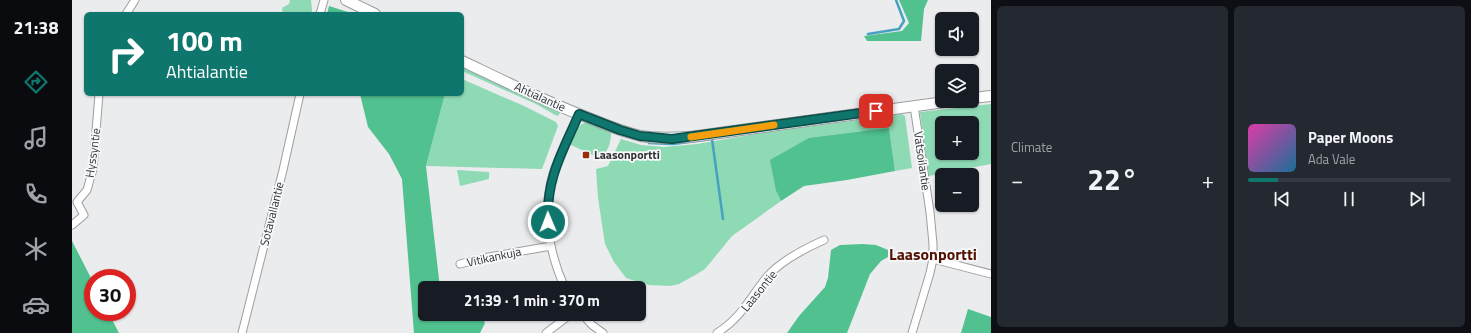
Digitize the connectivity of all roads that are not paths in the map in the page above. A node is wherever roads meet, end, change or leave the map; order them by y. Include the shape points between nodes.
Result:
1 (134, 0) edge
2 (324, 0) edge
3 (346, 0) edge
4 (127, 12) edge
5 (321, 12) edge
6 (371, 12) edge
7 (464, 62) edge
8 (99, 96) edge
9 (300, 96) edge
10 (991, 96) edge
11 (979, 97) edge
12 (935, 103) edge
13 (914, 106) junction
14 (579, 114) junction
15 (72, 225) edge
16 (824, 240) dead end
17 (551, 246) junction
18 (932, 259) junction
19 (460, 264) dead end
20 (991, 274) edge
21 (562, 281) edge
22 (562, 321) edge
23 (588, 321) edge
24 (242, 333) edge
25 (546, 333) edge
26 (603, 333) edge
27 (717, 333) edge
28 (912, 333) edge

1 - 4 street
2 - 5 street
3 - 6 street
7 - 14 street, Ahtialantie
8 - 15 street, Hyssyntie via 93,169 87,190 77,202 84,216
9 - 24 street, Sotavallantie
10 - 11 street
12 - 13 street, Ahtialantie
13 - 14 street, Ahtialantie via 672,139 640,136
13 - 18 street, Vatsoilantie via 930,212
14 - 17 street via 558,160 550,186 548,214
16 - 27 street, Laasontie via 773,271 742,312
17 - 19 street, Vitikankuja
17 - 21 street
18 - 20 street
18 - 28 street, Vatsoilantie
22 - 25 street
23 - 26 street

